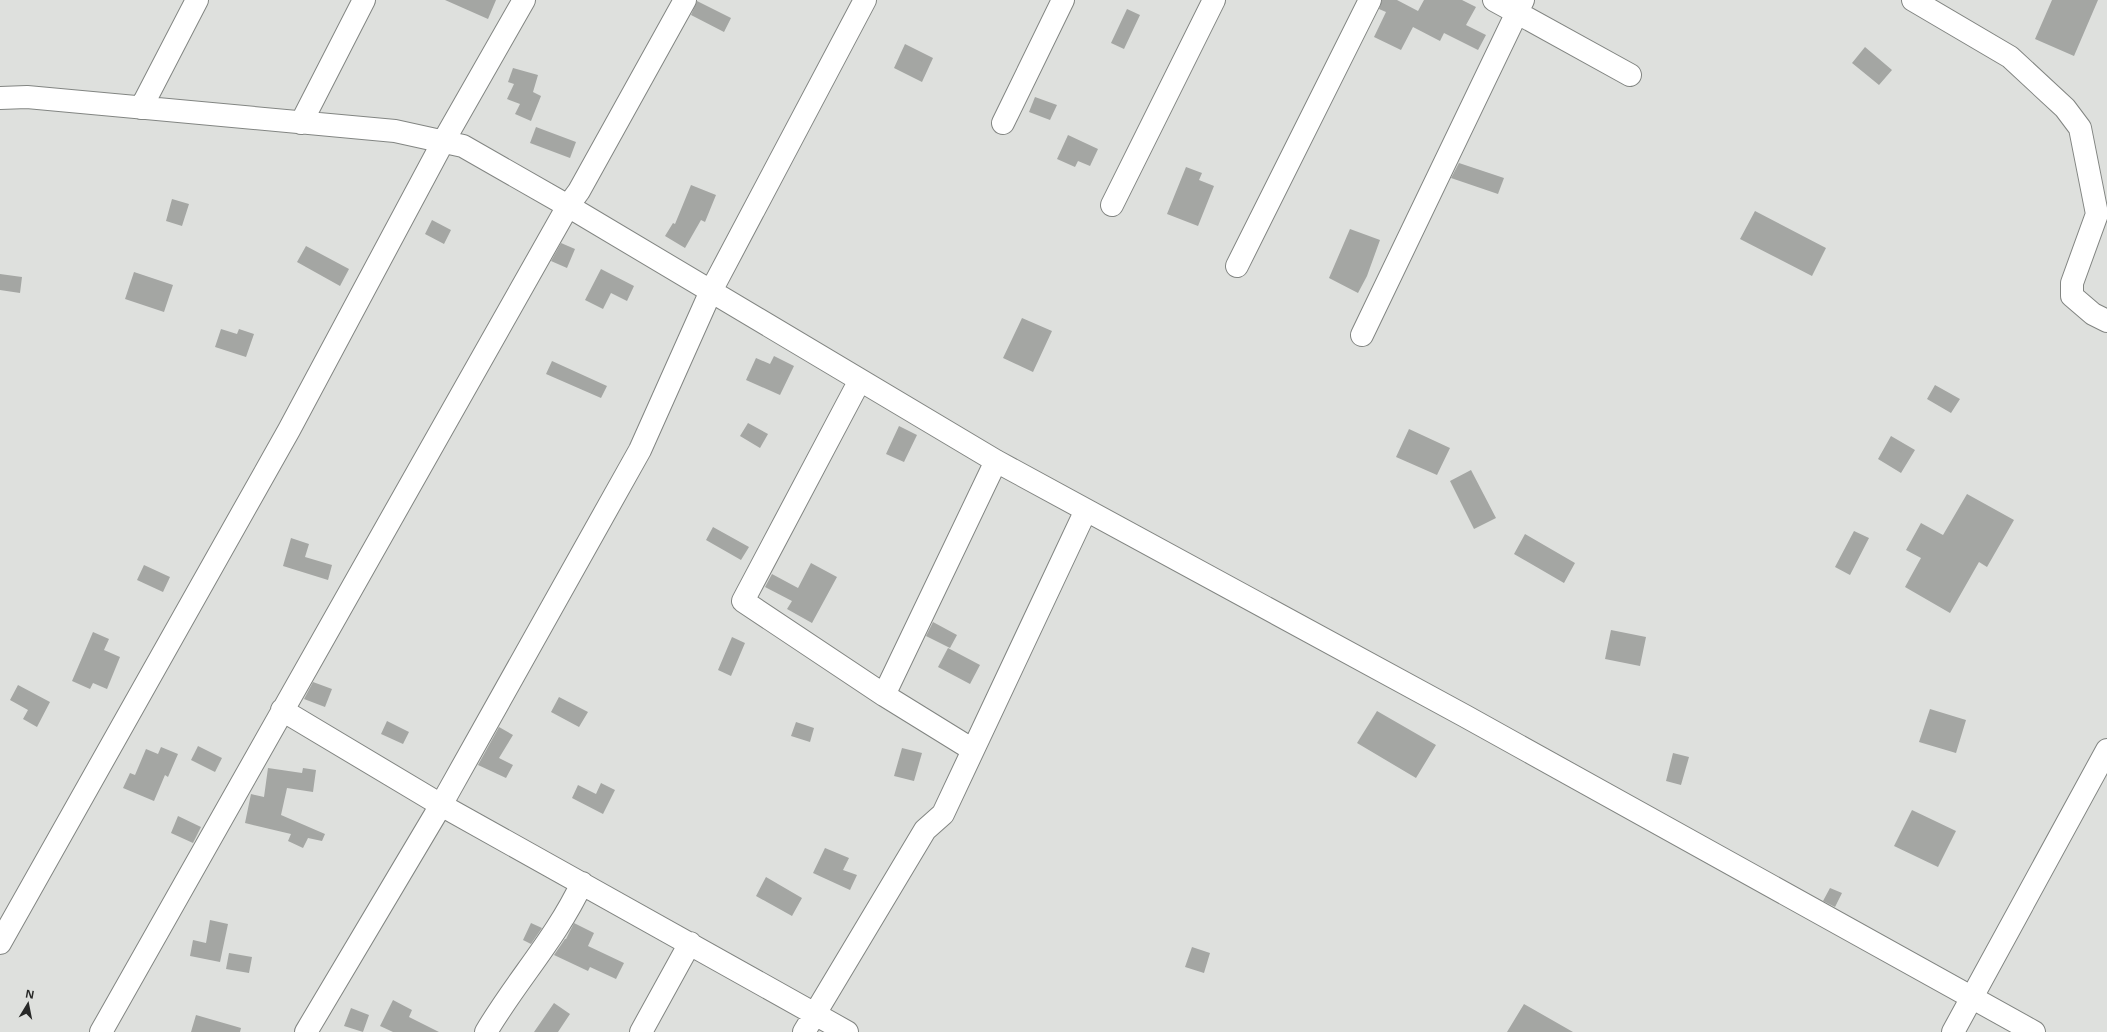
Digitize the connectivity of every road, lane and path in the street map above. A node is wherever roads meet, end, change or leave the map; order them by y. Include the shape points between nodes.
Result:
1 (198, 0) edge
2 (364, 0) edge
3 (524, 0) edge
4 (685, 0) edge
5 (865, 0) edge
6 (1063, 0) edge
7 (1214, 0) edge
8 (1370, 0) edge
9 (1494, 0) edge
10 (1913, 0) edge
11 (1520, 6) edge
12 (1630, 75) dead end
13 (0, 98) edge
14 (141, 108) junction
15 (301, 123) junction
16 (1003, 123) dead end
17 (443, 142) junction
18 (1112, 205) dead end
19 (568, 206) junction
20 (1237, 266) dead end
21 (712, 292) junction
22 (2107, 321) edge
23 (1362, 335) dead end
24 (860, 380) junction
25 (996, 461) junction
26 (1086, 510) junction
27 (884, 695) junction
28 (282, 710) junction
29 (973, 750) junction
30 (2107, 750) edge
31 (441, 804) junction
32 (582, 883) junction
33 (0, 943) edge
34 (690, 943) junction
35 (1972, 998) junction
36 (815, 1013) junction
37 (100, 1032) edge
38 (306, 1032) edge
39 (486, 1032) edge
40 (641, 1032) edge
41 (804, 1032) edge
42 (847, 1032) edge
43 (1953, 1032) edge
44 (2034, 1032) edge

1 - 14 street
2 - 15 street
3 - 17 street
4 - 19 street
5 - 21 street
6 - 16 street
7 - 18 street
8 - 20 street
9 - 11 street
10 - 22 street via 2010,58 2065,108 2080,128 2097,214 2072,283 2072,296 2093,314
11 - 12 street
11 - 23 street
13 - 14 street via 27,97
14 - 15 street
15 - 17 street via 395,131
17 - 19 street via 463,146
17 - 33 street via 290,430
19 - 21 street
19 - 28 street
21 - 24 street
21 - 31 street via 640,450
24 - 25 street
24 - 27 street via 742,601
25 - 26 street
25 - 27 street
26 - 29 street
26 - 35 street via 1472,720
27 - 29 street
28 - 31 street
28 - 37 street
29 - 36 street via 943,814 925,830
30 - 35 street
31 - 32 street
31 - 38 street
32 - 34 street
32 - 39 street via 569,910 504,1001
34 - 36 street
34 - 40 street
35 - 43 street
35 - 44 street
36 - 41 street
36 - 42 street

